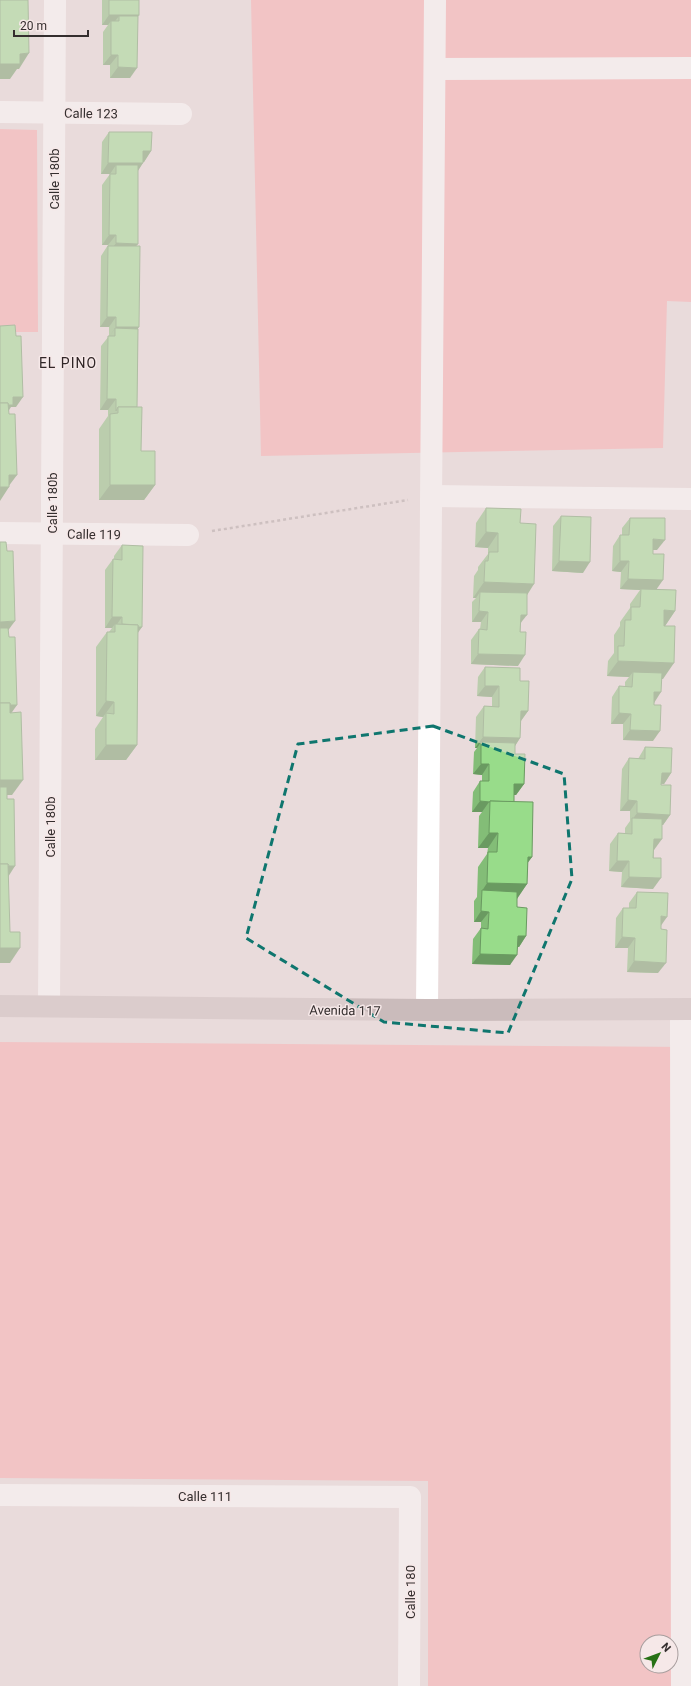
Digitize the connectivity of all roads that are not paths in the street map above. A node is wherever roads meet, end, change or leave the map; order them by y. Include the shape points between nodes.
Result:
1 (55, 0) edge
2 (435, 0) edge
3 (691, 68) edge
4 (435, 69) junction
5 (0, 112) edge
6 (54, 112) junction
7 (181, 114) dead end
8 (432, 496) junction
9 (691, 499) edge
10 (0, 532) edge
11 (52, 533) junction
12 (188, 535) road end
13 (0, 1006) edge
14 (49, 1006) junction
15 (686, 1009) edge
16 (428, 1010) junction
17 (0, 1495) edge
18 (410, 1498) joint
19 (409, 1686) edge
20 (682, 1686) edge

1 - 6 street, Calle 180b
2 - 4 street
3 - 4 street
4 - 8 street
5 - 6 street, Calle 123
6 - 7 street, Calle 123
6 - 11 street, Calle 180b
8 - 9 street
8 - 16 street
10 - 11 street, Calle 119
11 - 12 street, Calle 119
11 - 14 street, Calle 180b
13 - 14 street, Avenida 117
14 - 16 street, Avenida 117
15 - 16 street, Avenida 117
15 - 20 street
17 - 18 street, Calle 111
18 - 19 street, Calle 180

